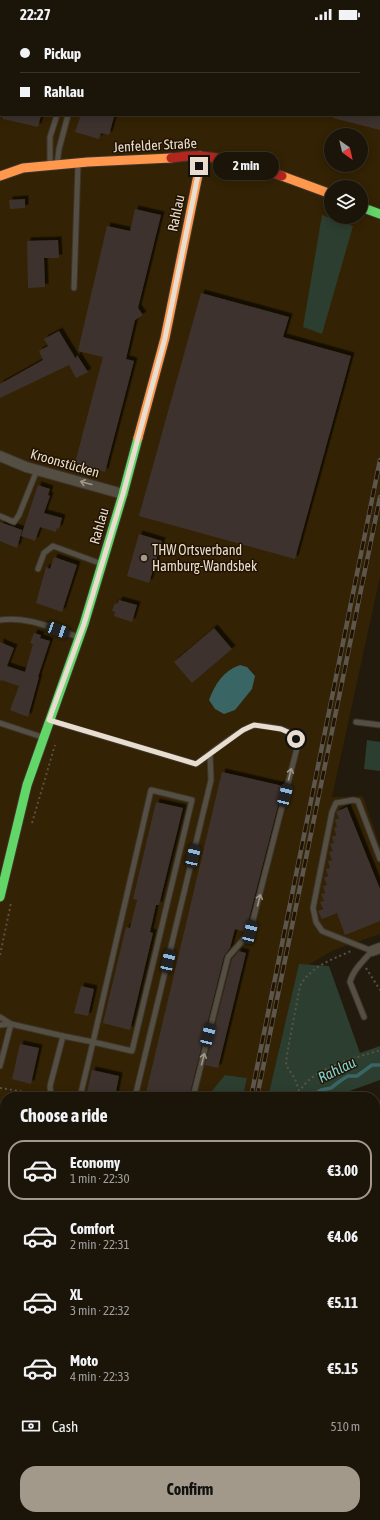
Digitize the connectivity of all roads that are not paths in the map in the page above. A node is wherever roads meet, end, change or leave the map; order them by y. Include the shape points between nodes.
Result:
1 (57, 116) edge
2 (68, 116) edge
3 (200, 156) junction
4 (78, 163) junction
5 (53, 166) junction
6 (0, 176) edge
7 (324, 191) edge
8 (368, 210) edge
9 (380, 214) edge
10 (74, 288) dead end
11 (0, 456) edge
12 (37, 470) junction
13 (123, 494) junction
14 (0, 516) edge
15 (103, 564) junction
16 (38, 569) dead end
17 (0, 620) edge
18 (79, 637) junction
19 (49, 720) junction
20 (356, 722) dead end
21 (0, 723) edge
22 (380, 725) edge
23 (43, 737) junction
24 (210, 754) junction
25 (380, 859) edge
26 (0, 897) edge
27 (376, 950) edge
28 (0, 1017) edge
29 (364, 1017) dead end
30 (11, 1024) junction
31 (0, 1025) edge
32 (63, 1036) junction
33 (93, 1042) junction
34 (0, 1066) edge
35 (50, 1092) edge
36 (81, 1092) edge
37 (136, 1092) edge
38 (194, 1092) edge
39 (380, 1271) edge
40 (380, 1277) edge

1 - 5 lane via 50,137
2 - 5 lane
3 - 4 street, Jenfelder Straße
3 - 7 street, Jenfelder Straße via 256,166
3 - 13 street, Rahlau via 165,338
4 - 5 street, Jenfelder Straße
4 - 10 lane
5 - 6 street, Jenfelder Straße via 23,168
8 - 9 street
11 - 12 street, Kroonstücken
13 -> 12 street, Kroonstücken
12 - 14 lane via 14,522
13 - 15 street, Rahlau
15 - 16 lane via 52,546 44,553
15 - 18 street, Rahlau
17 - 18 lane via 12,618 39,623
18 - 19 street, Rahlau
19 - 23 street, Rahlau
19 - 24 lane via 196,764
20 - 22 lane
21 - 23 lane
23 - 26 street, Rahlau via 27,785
24 - 37 lane via 211,780
38 -> 24 lane via 228,957 250,932 298,744 290,733 281,729 254,725
25 - 27 lane via 358,801 336,803 313,908 316,922 322,931 361,947
27 - 29 lane via 351,976 350,982
28 - 30 lane
30 - 31 lane
30 - 32 lane
30 - 34 lane
32 - 33 lane
32 - 35 lane
33 - 33 lane via 151,790 192,800 132,1051
33 - 36 lane
39 - 40 lane

